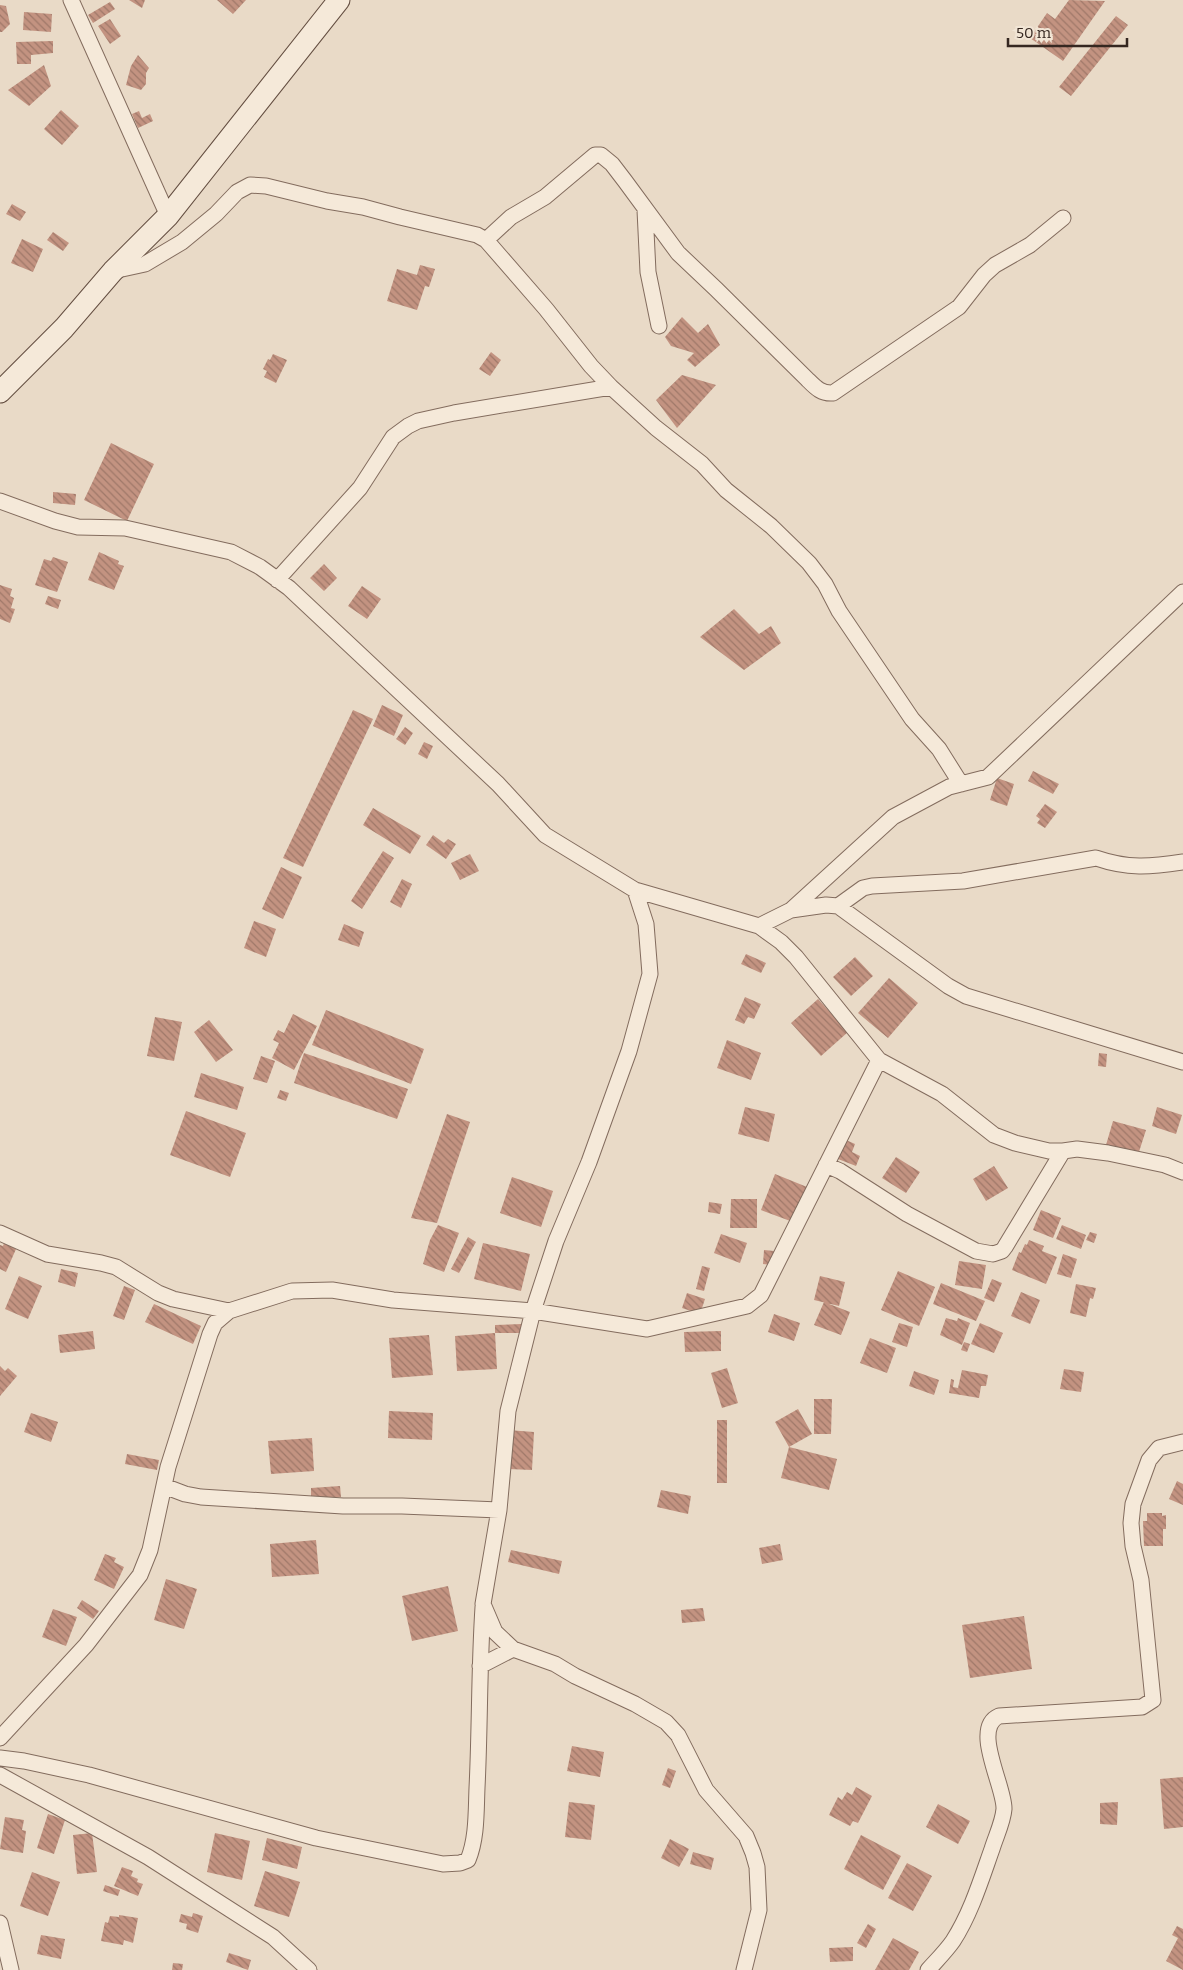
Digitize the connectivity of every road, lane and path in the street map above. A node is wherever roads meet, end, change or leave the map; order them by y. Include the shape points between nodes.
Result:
1 (71, 0) edge
2 (339, 0) edge
3 (645, 210) junction
4 (168, 216) junction
5 (1063, 218) dead end
6 (486, 240) junction
7 (112, 271) junction
8 (659, 326) dead end
9 (612, 387) junction
10 (0, 392) edge
11 (0, 501) edge
12 (277, 580) junction
13 (1183, 592) edge
14 (962, 784) junction
15 (1183, 862) edge
16 (634, 890) junction
17 (838, 906) junction
18 (791, 910) junction
19 (759, 926) junction
20 (878, 1060) junction
21 (1183, 1062) edge
22 (1062, 1151) junction
23 (826, 1165) junction
24 (1183, 1172) edge
25 (0, 1233) edge
26 (229, 1311) junction
27 (533, 1311) junction
28 (1183, 1442) edge
29 (164, 1486) junction
30 (499, 1510) junction
31 (483, 1604) junction
32 (512, 1649) junction
33 (480, 1666) junction
34 (0, 1738) edge
35 (0, 1758) edge
36 (0, 1775) edge
37 (0, 1923) edge
38 (11, 1970) edge
39 (309, 1970) edge
40 (744, 1970) edge
41 (928, 1970) edge

1 - 4 street
2 - 4 main road
3 - 5 street via 678,253 807,379 827,394 953,312 989,270 1030,245
3 - 6 street via 612,164 601,154 595,155
3 - 8 street via 648,272
4 - 7 main road
6 - 7 street via 363,207 257,185 237,192 192,234 145,264
6 - 9 street via 590,366
7 - 10 main road via 64,328
9 - 12 street via 454,413 408,426 393,437 360,488
9 - 14 street via 656,428 702,464 726,490 771,526 809,563 912,719 939,749
11 - 12 street via 78,527 125,528 231,552
12 - 16 street via 498,784 545,835
13 - 14 street via 988,777
14 - 18 street via 949,787 893,817
15 - 17 street via 1132,867 1096,858 963,881 872,886 863,888
16 - 19 street
16 - 27 street via 646,924 650,974 647,987 629,1052 589,1162 556,1240
17 - 18 street
17 - 21 street via 966,996
18 - 19 street
19 - 20 street via 796,957
20 - 22 street via 942,1094 994,1135 1049,1151
20 - 23 street
22 - 23 street via 1005,1247 993,1254 976,1251
22 - 24 street via 1077,1149 1108,1153
23 - 27 street via 761,1295 747,1306 648,1329
25 - 26 street via 47,1254 116,1268 173,1299
26 - 27 street via 292,1291 316,1290 393,1300
26 - 29 street via 215,1323 210,1334
27 - 30 street via 508,1411
28 - 41 street via 1159,1448 1149,1460 1132,1504 1133,1546 1143,1589 1153,1700 1142,1707 994,1718 989,1725 989,1752 1004,1799 1003,1816 977,1892 958,1932
29 - 30 street via 201,1497 344,1506
29 - 34 street via 150,1550 140,1575 86,1645
30 - 31 street
31 - 32 street via 495,1632
31 - 33 street
32 - 33 street
32 - 40 street via 555,1664 635,1704 666,1722 678,1735 706,1790 746,1836 753,1853 759,1910
33 - 35 street via 474,1830 468,1860 460,1863 443,1864 316,1838 90,1775
36 - 39 street via 148,1857 273,1937
37 - 38 street

